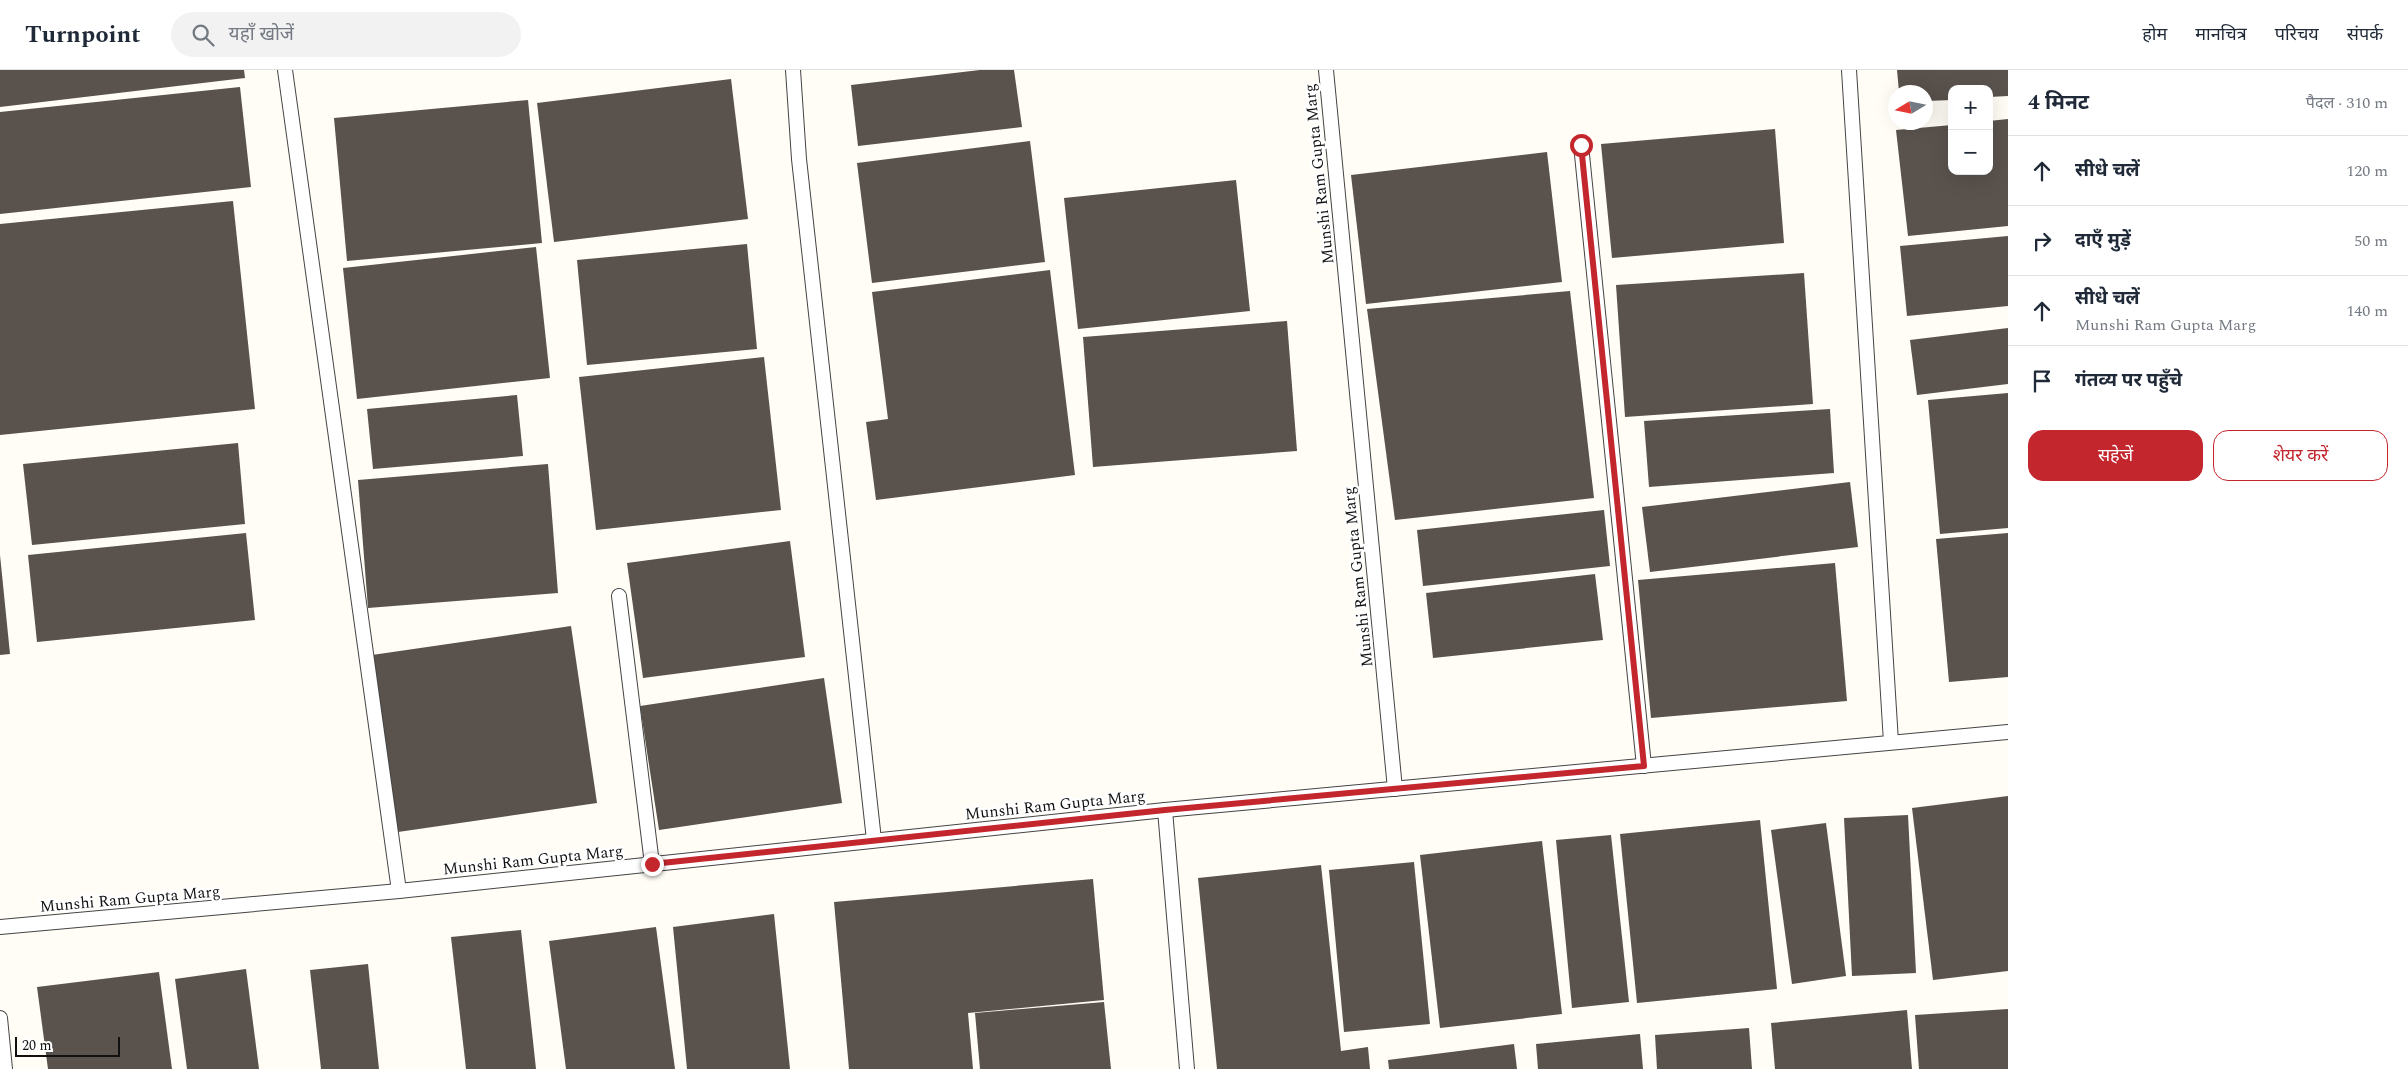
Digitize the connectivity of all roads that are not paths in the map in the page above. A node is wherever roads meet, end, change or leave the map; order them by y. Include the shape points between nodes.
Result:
1 (285, 70) edge
2 (793, 70) edge
3 (1326, 70) edge
4 (1849, 70) edge
5 (1581, 145) dead end
6 (618, 596) dead end
7 (2008, 732) edge
8 (1891, 742) junction
9 (1644, 766) junction
10 (1396, 789) junction
11 (1165, 810) junction
12 (874, 840) junction
13 (652, 864) junction
14 (399, 891) junction
15 (0, 927) edge
16 (0, 1018) edge
17 (5, 1069) edge
18 (1187, 1069) edge

1 - 14 lane
2 - 12 lane via 798,159
3 - 10 lane, Munshi Ram Gupta Marg
4 - 8 lane
5 - 9 lane
6 - 13 lane
7 - 8 lane
8 - 9 lane
9 - 10 lane
10 - 11 lane, Munshi Ram Gupta Marg
11 - 12 lane, Munshi Ram Gupta Marg
11 - 18 lane
12 - 13 lane, Munshi Ram Gupta Marg
13 - 14 lane, Munshi Ram Gupta Marg
14 - 15 lane, Munshi Ram Gupta Marg
16 - 17 lane

